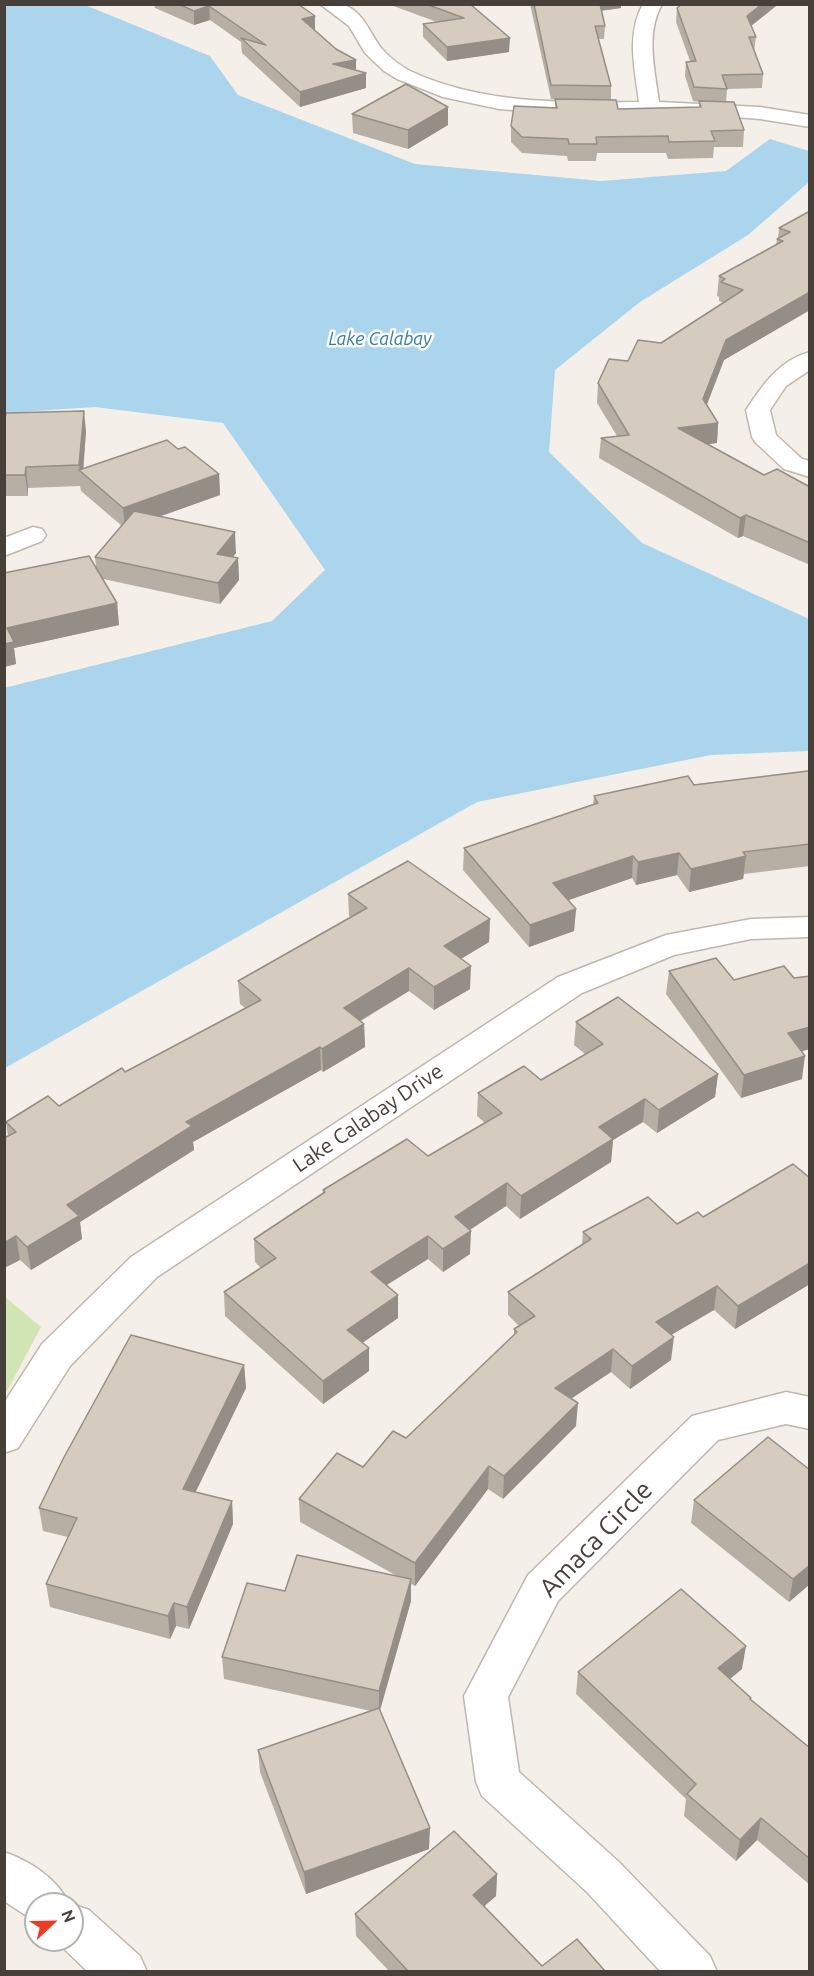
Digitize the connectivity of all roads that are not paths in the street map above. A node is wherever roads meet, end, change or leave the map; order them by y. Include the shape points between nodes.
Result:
1 (329, 4) edge
2 (653, 4) edge
3 (650, 107) junction
4 (810, 121) edge
5 (810, 359) edge
6 (810, 470) edge
7 (33, 535) dead end
8 (4, 548) edge
9 (810, 927) edge
10 (810, 1413) edge
11 (4, 1437) edge
12 (4, 1873) edge
13 (30, 1892) edge
14 (84, 1937) edge
15 (123, 1971) edge
16 (693, 1971) edge

1 - 3 street via 353,19 373,51 403,74 454,94 559,107
2 - 3 street via 642,40
3 - 4 street via 727,108
5 - 6 street via 777,381 758,410 764,437 793,464
7 - 8 street
9 - 11 street, Lake Calabay Drive via 751,929 666,946 570,985 144,1267 56,1355
10 - 16 street, Amaca Circle via 786,1408 706,1427 543,1588 486,1696 498,1782 603,1877
12 - 13 street
14 - 15 street

